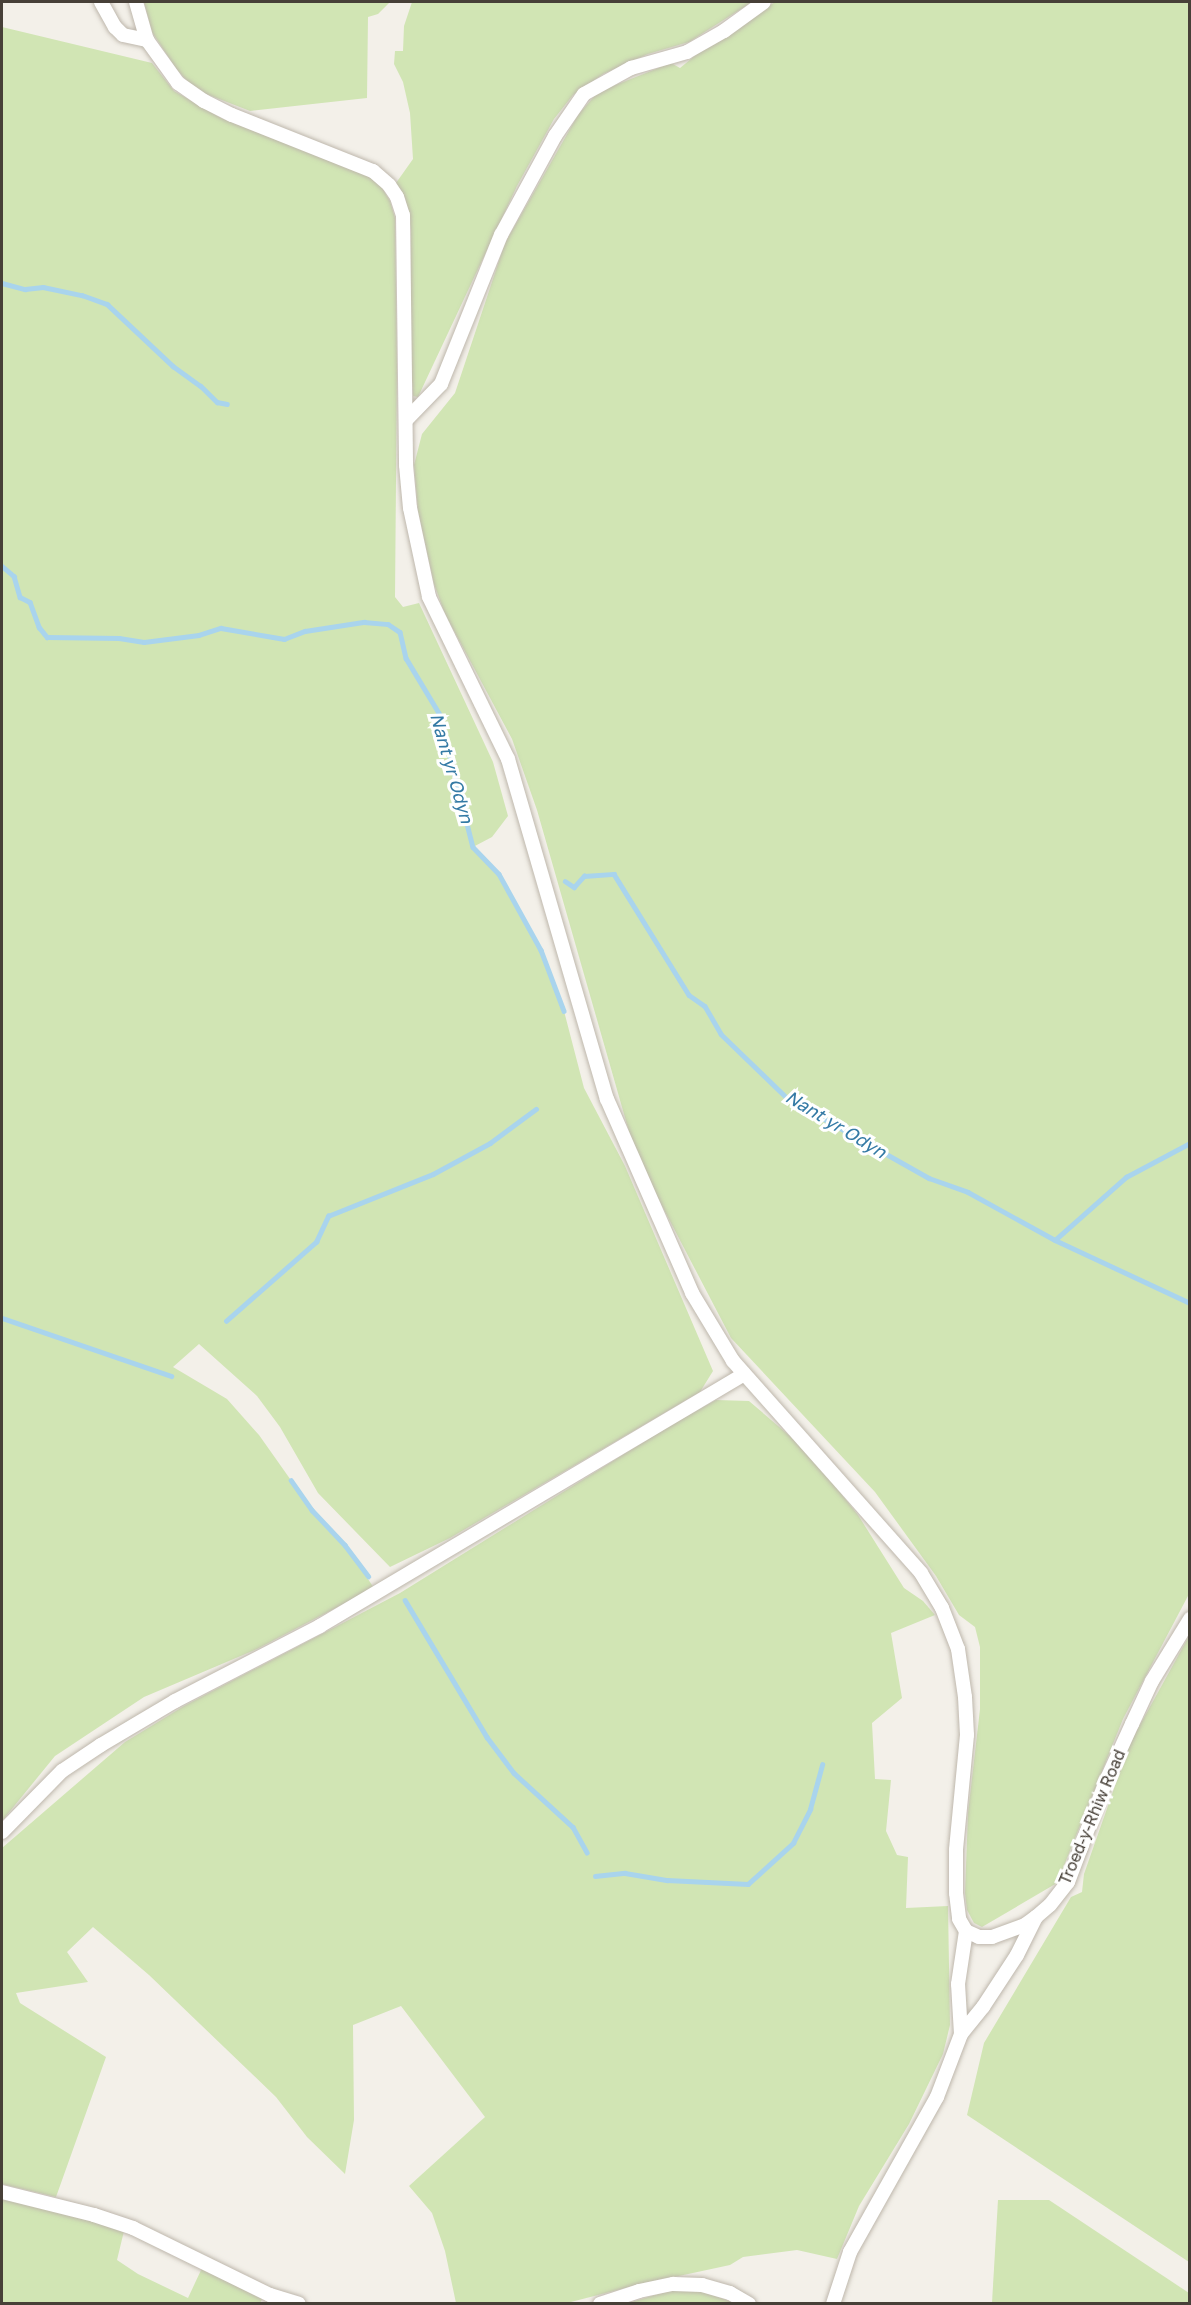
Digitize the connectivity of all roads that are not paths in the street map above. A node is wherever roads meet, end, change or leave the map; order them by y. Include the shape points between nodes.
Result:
1 (101, 2) edge
2 (136, 2) edge
3 (764, 2) edge
4 (147, 40) junction
5 (407, 420) junction
6 (744, 1374) junction
7 (1190, 1619) edge
8 (2, 1832) edge
9 (1036, 1917) junction
10 (966, 1931) junction
11 (961, 2034) junction
12 (2, 2192) edge
13 (299, 2304) edge
14 (600, 2304) edge
15 (749, 2304) edge
16 (833, 2304) edge

1 - 4 street via 123,35
2 - 4 street
3 - 5 street via 687,52 631,68 584,94 555,136 501,235 441,384
4 - 5 street via 178,83 204,100 365,168 389,185 403,215
5 - 6 street via 410,508 429,597 508,759 607,1099 692,1293
6 - 8 street via 320,1626 175,1701 101,1745 62,1771
6 - 10 street via 921,1573 942,1608 958,1649 965,1697 967,1735 956,1893 959,1918
7 - 9 street, Troed-y-Rhiw Road via 1132,1724 1068,1882
9 - 10 street via 992,1937
9 - 11 street, Troed-y-Rhiw Road via 1011,1964
10 - 11 street, Troed-y-Rhiw Road via 958,1984
11 - 16 street, Troed-y-Rhiw Road via 937,2097 850,2252
12 - 13 street via 133,2228 270,2295
14 - 15 street via 673,2284 702,2285 730,2293

